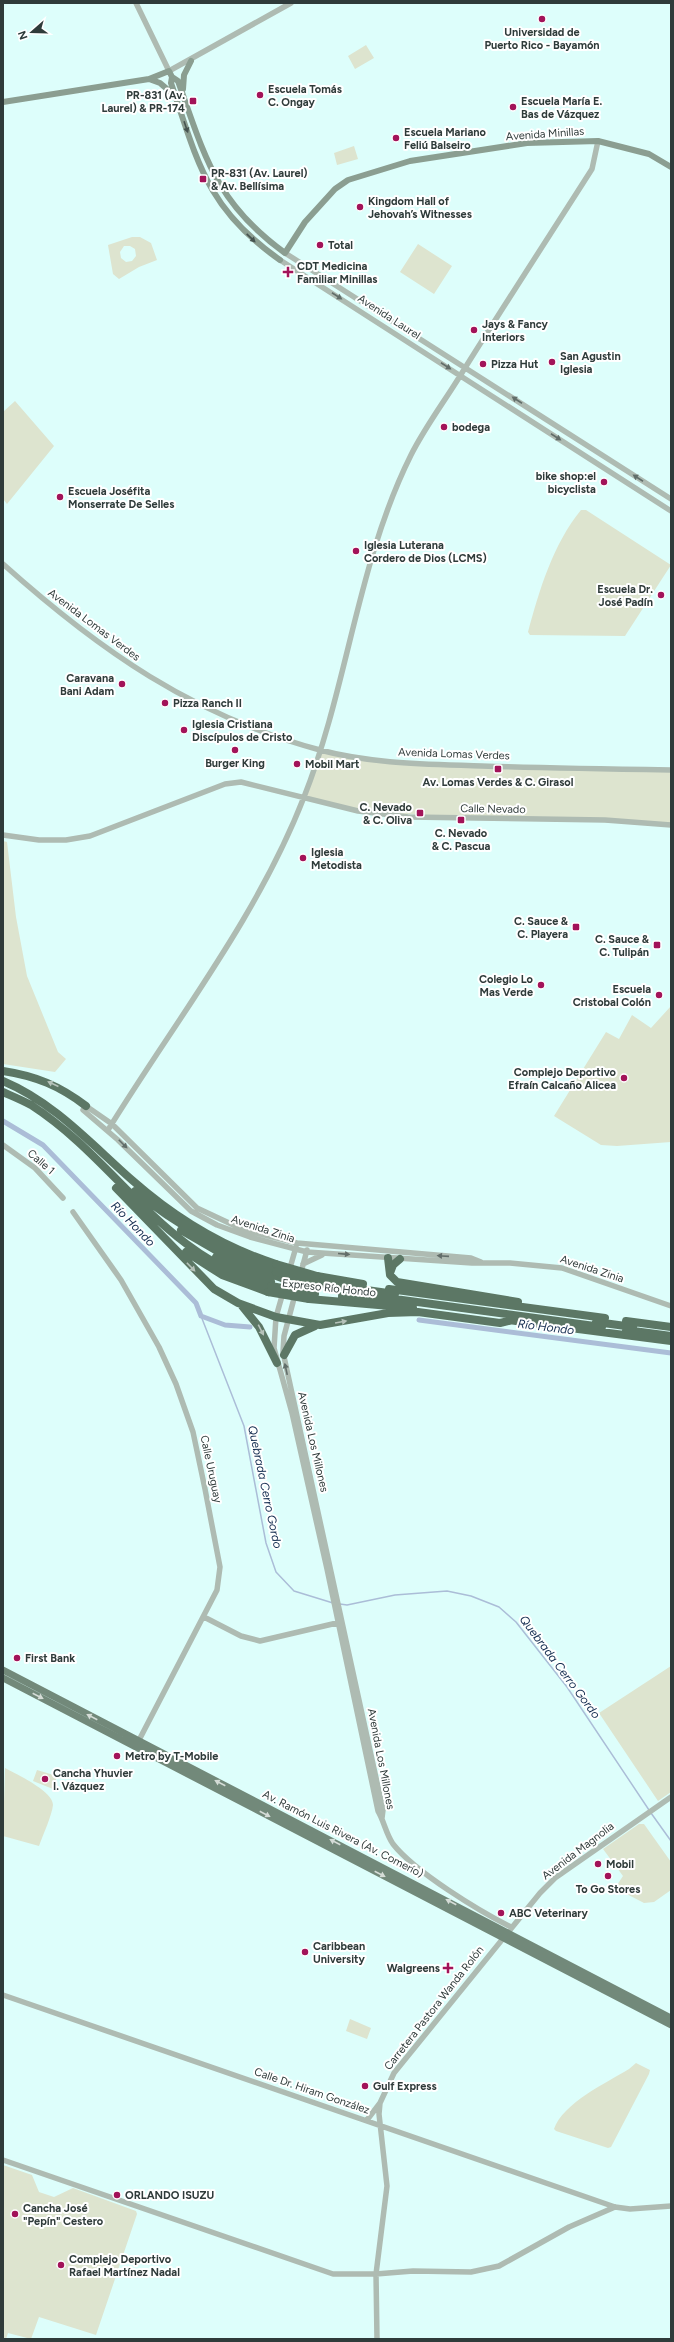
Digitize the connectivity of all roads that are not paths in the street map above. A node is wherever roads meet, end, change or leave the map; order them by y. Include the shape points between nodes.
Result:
1 (136, 3) edge
2 (291, 3) edge
3 (191, 61) junction
4 (171, 74) junction
5 (149, 79) junction
6 (184, 97) junction
7 (176, 98) junction
8 (3, 102) edge
9 (598, 141) junction
10 (671, 167) edge
11 (285, 253) junction
12 (280, 260) joint
13 (466, 367) junction
14 (461, 376) junction
15 (671, 499) edge
16 (671, 511) edge
17 (3, 564) edge
18 (321, 750) junction
19 (671, 770) edge
20 (304, 799) junction
21 (671, 825) edge
22 (3, 835) edge
23 (3, 1071) edge
24 (3, 1081) edge
25 (3, 1088) edge
26 (3, 1092) edge
27 (3, 1096) edge
28 (84, 1108) junction
29 (112, 1124) junction
30 (108, 1130) junction
31 (3, 1144) edge
32 (116, 1188) junction
33 (63, 1198) dead end
34 (145, 1200) junction
35 (74, 1212) dead end
36 (149, 1212) junction
37 (297, 1243) junction
38 (308, 1244) junction
39 (281, 1246) junction
40 (296, 1250) junction
41 (307, 1252) junction
42 (331, 1253) junction
43 (389, 1255) junction
44 (400, 1259) junction
45 (293, 1261) junction
46 (481, 1262) junction
47 (303, 1264) junction
48 (276, 1268) junction
49 (390, 1273) junction
50 (317, 1279) junction
51 (286, 1283) junction
52 (269, 1289) junction
53 (312, 1296) junction
54 (238, 1303) junction
55 (671, 1306) edge
56 (543, 1310) junction
57 (276, 1317) junction
58 (288, 1320) junction
59 (513, 1320) junction
60 (320, 1325) junction
61 (671, 1327) edge
62 (671, 1332) edge
63 (671, 1336) edge
64 (671, 1341) edge
65 (284, 1355) junction
66 (277, 1363) junction
67 (204, 1617) junction
68 (340, 1622) junction
69 (3, 1670) edge
70 (3, 1678) edge
71 (137, 1744) junction
72 (671, 1797) edge
73 (508, 1932) junction
74 (3, 1995) edge
75 (671, 2018) edge
76 (671, 2025) edge
77 (380, 2103) junction
78 (367, 2120) junction
79 (380, 2124) junction
80 (3, 2160) edge
81 (614, 2206) junction
82 (671, 2206) edge
83 (376, 2274) junction
84 (377, 2339) edge

1 - 4 street, Avenida Laurel
2 - 3 street
3 - 4 street
3 - 6 main road via 184,75
4 - 5 main road
4 - 6 main road, Avenida Laurel via 178,81
4 - 7 main road, Avenida Laurel
5 - 7 main road via 164,86
5 - 8 main road
6 - 11 main road, Avenida Laurel via 208,162 227,197 245,219
7 -> 12 main road, Avenida Laurel via 198,163 217,200 256,243
9 - 10 main road, Avenida Minillas via 649,154
9 - 11 main road, Avenida Minillas via 528,143 433,157 410,161 348,180 335,189 306,222
9 - 13 street via 592,169
11 - 13 street, Avenida Laurel
12 -> 14 street, Avenida Laurel
13 - 14 street
15 -> 13 street, Avenida Laurel
14 -> 16 street, Avenida Laurel
14 - 18 street via 412,453 388,505 363,585
17 - 18 street, Avenida Lomas Verdes via 56,611 112,653 186,699 248,727
18 - 19 street, Avenida Lomas Verdes via 404,764
18 - 20 street
20 - 21 street, Calle Nevado via 358,811 408,817 604,820
20 - 22 street, Calle Nevado via 241,782 225,784 90,836 66,840 39,840
20 - 29 street via 267,878
28 -> 23 highway via 51,1083 32,1076
24 - 48 highway, Expreso Río Hondo via 58,1113 133,1181 179,1216
25 - 34 highway via 18,1094 66,1126
26 - 36 highway via 30,1104 63,1130
27 - 32 highway, Expreso Río Hondo via 48,1123
28 - 29 street, Avenida Zinia
28 - 30 street, Avenida Zinia
29 - 30 street
29 - 37 street, Avenida Zinia via 196,1208 244,1230
30 -> 39 street, Avenida Zinia via 191,1211 224,1227
31 - 33 street, Calle 1 via 34,1168
32 - 52 highway, Expreso Río Hondo via 199,1262 239,1283
32 -> 54 highway via 206,1282
34 - 48 highway via 186,1228 225,1250
34 - 51 highway via 187,1235 215,1251
35 - 67 street, Calle Uruguay via 121,1280 159,1347 176,1384 193,1432 220,1567 217,1590
36 - 51 highway via 214,1257 238,1268
36 - 52 highway via 184,1244 210,1262
37 - 38 street, Avenida Zinia
37 - 40 street, Avenida Los Millones
38 - 41 street, Avenida Los Millones
38 - 43 street, Avenida Zinia
39 - 40 street, Avenida Zinia
39 - 45 street via 290,1252
40 - 41 street, Avenida Zinia
40 - 45 street, Avenida Los Millones
41 - 42 street, Avenida Zinia
41 - 47 street, Avenida Los Millones
42 -> 43 street, Avenida Zinia
42 - 47 street via 315,1257
43 - 44 street, Avenida Zinia
46 -> 43 street, Avenida Zinia via 471,1258
43 - 49 highway
44 - 46 street, Avenida Zinia
44 - 49 highway via 393,1265
45 - 51 street, Avenida Los Millones
46 - 55 street, Avenida Zinia via 562,1268
47 - 58 street, Avenida Los Millones
48 - 50 highway, Expreso Río Hondo, bridge
49 - 56 highway via 397,1282 534,1305
50 - 56 highway, Expreso Río Hondo
50 - 62 highway
51 - 57 street, Avenida Los Millones
52 - 53 highway, Expreso Río Hondo, bridge
53 - 59 highway, Expreso Río Hondo
53 - 63 highway via 395,1299
54 - 57 highway
54 -> 66 highway via 260,1327
56 - 61 highway, Expreso Río Hondo
57 - 58 highway
57 - 66 street, Avenida Los Millones via 274,1348
58 - 60 highway
58 - 65 street, Avenida Los Millones via 284,1336
60 -> 59 highway via 407,1312 500,1323
59 - 64 highway, Expreso Río Hondo
60 - 65 highway via 298,1332 290,1341
68 -> 65 street, Avenida Los Millones
66 - 68 street, Avenida Los Millones via 292,1413
67 - 68 street via 241,1636 260,1641
67 - 71 street, Calle Uruguay
68 - 73 street, Avenida Los Millones via 377,1781 383,1810 382,1818 393,1844 408,1860
71 -> 69 main road, Av. Ramón Luis Rivera (Av. Comerío)
70 -> 71 main road, Av. Ramón Luis Rivera (Av. Comerío)
71 - 73 main road, Av. Ramón Luis Rivera (Av. Comerío)
72 - 73 street, Avenida Magnolia via 555,1878
73 - 75 main road, Av. Ramón Luis Rivera (Av. Comerío)
73 - 76 main road, Av. Ramón Luis Rivera (Av. Comerío)
73 - 77 street, Carretera Pastora Wanda Rolón via 394,2073
74 - 78 street, Calle Dr. Hiram González
77 - 78 street
77 - 79 street, Carretera Pastora Wanda Rolón
78 - 79 street, Calle Dr. Hiram González
79 - 81 street, Calle Dr. Hiram González
79 - 83 street, Carretera Pastora Wanda Rolón via 387,2186
80 - 83 street via 333,2274
81 - 82 street, Calle Dr. Hiram González via 630,2209
81 - 83 street via 499,2266 471,2272 413,2271
83 - 84 street, Carretera Pastora Wanda Rolón

